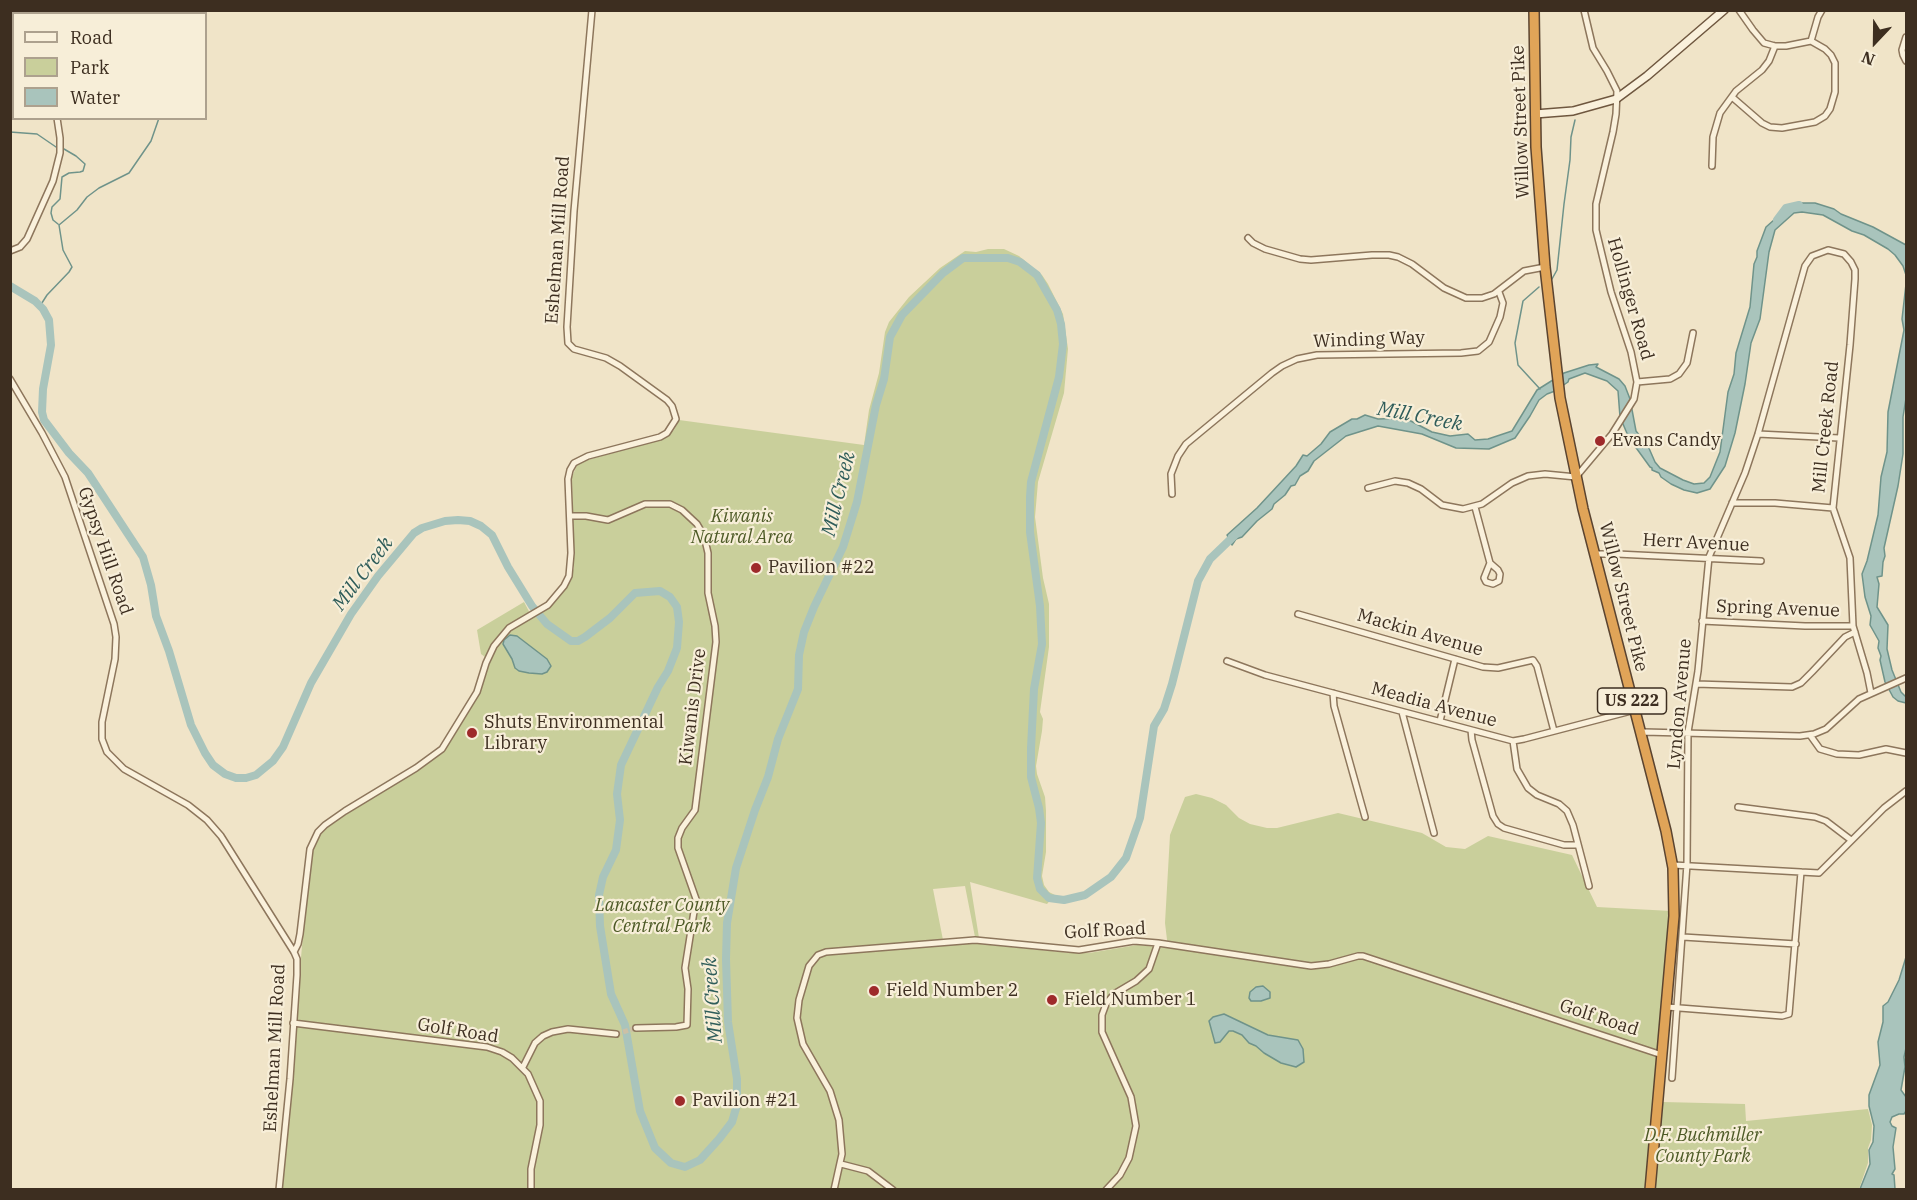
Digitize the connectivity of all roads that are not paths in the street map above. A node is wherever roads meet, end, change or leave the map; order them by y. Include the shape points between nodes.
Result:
1 (592, 10) edge
2 (1534, 10) edge
3 (1584, 10) edge
4 (1724, 10) edge
5 (1739, 10) edge
6 (1822, 10) edge
7 (1906, 38) edge
8 (1810, 41) junction
9 (1775, 46) junction
10 (1906, 61) edge
11 (1732, 96) junction
12 (1616, 99) junction
13 (1535, 114) junction
14 (57, 120) edge
15 (1712, 166) dead end
16 (1248, 238) dead end
17 (1824, 250) joint
18 (10, 251) edge
19 (1545, 267) junction
20 (1498, 292) junction
21 (1693, 333) dead end
22 (10, 380) edge
23 (1637, 382) junction
24 (1758, 434) junction
25 (1839, 438) junction
26 (1576, 477) junction
27 (1368, 488) dead end
28 (1172, 494) dead end
29 (1732, 503) junction
30 (1475, 507) junction
31 (1833, 508) junction
32 (570, 516) junction
33 (1595, 554) junction
34 (1708, 559) junction
35 (1761, 561) dead end
36 (1490, 563) dead end
37 (1298, 614) dead end
38 (1702, 621) junction
39 (1854, 629) junction
40 (1455, 659) junction
41 (1227, 661) dead end
42 (1906, 678) edge
43 (1696, 684) junction
44 (1333, 693) junction
45 (1871, 693) junction
46 (1635, 710) junction
47 (1402, 712) junction
48 (1440, 721) junction
49 (1471, 730) junction
50 (1554, 731) junction
51 (1688, 732) junction
52 (1641, 733) junction
53 (1810, 735) junction
54 (1513, 741) junction
55 (1906, 753) edge
56 (1906, 791) edge
57 (1738, 807) dead end
58 (1365, 816) dead end
59 (1434, 833) dead end
60 (1851, 840) junction
61 (1578, 845) junction
62 (1687, 864) junction
63 (1672, 865) junction
64 (1801, 872) junction
65 (1589, 886) dead end
66 (1683, 937) junction
67 (1158, 943) junction
68 (1796, 944) junction
69 (294, 952) junction
70 (1671, 1008) junction
71 (293, 1023) junction
72 (636, 1028) tunnel mouth
73 (616, 1034) tunnel mouth
74 (1662, 1055) junction
75 (523, 1067) junction
76 (1672, 1078) dead end
77 (841, 1164) junction
78 (279, 1190) edge
79 (531, 1190) edge
80 (834, 1190) edge
81 (893, 1190) edge
82 (1106, 1190) edge
83 (1650, 1190) edge

1 - 32 street, Eshelman Mill Road via 574,211 568,343 574,349 620,366 667,400 676,419 668,433 660,437 574,463 568,478
2 - 13 highway, Willow Street Pike / US 222
3 - 12 street, Hollinger Road via 1593,48 1614,84
4 - 12 street
5 - 9 street via 1759,38
6 - 8 street
7 - 10 street via 1902,50
8 - 9 street
8 - 11 street via 1826,50 1835,63 1835,92 1825,116 1815,122 1770,127
9 - 11 street via 1762,70
11 - 15 street via 1715,126
12 - 13 street via 1573,111
12 - 23 street, Hollinger Road via 1613,132 1596,204 1596,230
13 - 19 highway, Willow Street Pike / US 222
14 - 18 street via 60,153 53,181 27,239
16 - 20 street via 1265,249 1300,259 1389,255 1404,259 1460,297 1482,298
17 - 24 street, Lyndon Avenue via 1812,256 1805,266
17 - 25 street, Mill Creek Road via 1844,254 1856,279
19 - 20 street via 1524,271
19 - 26 highway, Willow Street Pike / US 222 via 1560,398
20 - 28 street, Winding Way via 1503,303 1500,317 1489,342 1478,351 1326,354 1282,366 1186,444 1171,474
21 - 23 street via 1687,363 1679,374 1670,379
22 - 69 street, Gypsy Hill Road via 65,477 114,624 115,659 102,722 107,752 124,769 207,820
23 - 26 street, Hollinger Road via 1632,403 1616,428
24 - 25 street
24 - 29 street, Lyndon Avenue
25 - 31 street, Mill Creek Road
26 - 30 street via 1528,476
26 - 33 highway, Willow Street Pike / US 222
27 - 30 street via 1402,482 1415,486 1442,506
29 - 31 street
29 - 34 street, Lyndon Avenue
30 - 36 street
31 - 39 street, Mill Creek Road via 1850,558
32 - 69 street, Eshelman Mill Road via 571,553 564,586 548,605 509,628 494,646 477,692 442,749 318,832 310,849 299,940
32 - 72 street, Kiwanis Drive via 608,520 645,504 670,504 693,518 706,542 716,642 695,810 678,838 696,899 686,968 687,1025
33 - 34 street, Herr Avenue
33 - 46 highway, Willow Street Pike / US 222
34 - 35 street, Herr Avenue
34 - 38 street, Lyndon Avenue
37 - 40 street, Mackin Avenue
38 - 39 street, Spring Avenue
38 - 43 street, Lyndon Avenue
39 - 43 street via 1792,687
39 - 45 street, Mill Creek Road
40 - 48 street
40 - 50 street, Mackin Avenue via 1494,669 1534,661
41 - 44 street, Meadia Avenue
42 - 45 street
43 - 51 street, Lyndon Avenue
44 - 47 street, Meadia Avenue
44 - 58 street
45 - 53 street via 1826,729
46 - 50 street, Meadia Avenue
46 - 52 highway, Willow Street Pike / US 222
47 - 48 street, Meadia Avenue
47 - 59 street
48 - 49 street, Meadia Avenue
49 - 54 street, Meadia Avenue
49 - 61 street via 1498,824 1564,845
50 - 54 street, Meadia Avenue
51 - 52 street
51 - 53 street
51 - 62 street, Lyndon Avenue
52 - 63 highway, Willow Street Pike / US 222
53 - 55 street via 1820,749 1837,754 1859,755 1886,749
54 - 61 street via 1522,781 1532,792 1564,808
56 - 60 street
57 - 60 street via 1815,817
60 - 64 street via 1822,872
61 - 65 street
62 - 63 street
62 - 64 street
62 - 66 street, Lyndon Avenue
63 - 70 highway, Willow Street Pike / US 222
64 - 68 street
66 - 68 street
66 - 70 street, Lyndon Avenue
67 - 74 street, Golf Road via 1311,966 1367,956
67 - 77 street, Golf Road via 1134,941 1079,950 975,940 818,955 804,983 797,1018 806,1053 836,1108
67 - 82 street via 1149,969 1114,994 1102,1015 1104,1040 1131,1097 1136,1126 1129,1158
68 - 70 street via 1787,1016
69 - 71 street, Eshelman Mill Road via 297,965
70 - 74 highway, Willow Street Pike / US 222
70 - 76 street, Lyndon Avenue
71 - 75 street, Golf Road via 487,1047
71 - 78 street, Eshelman Mill Road
73 - 75 street via 568,1029 552,1032 535,1043
74 - 83 highway, Willow Street Pike / US 222
75 - 79 street, Golf Road via 533,1082 541,1109
77 - 80 street, Golf Road
77 - 81 street via 868,1171

